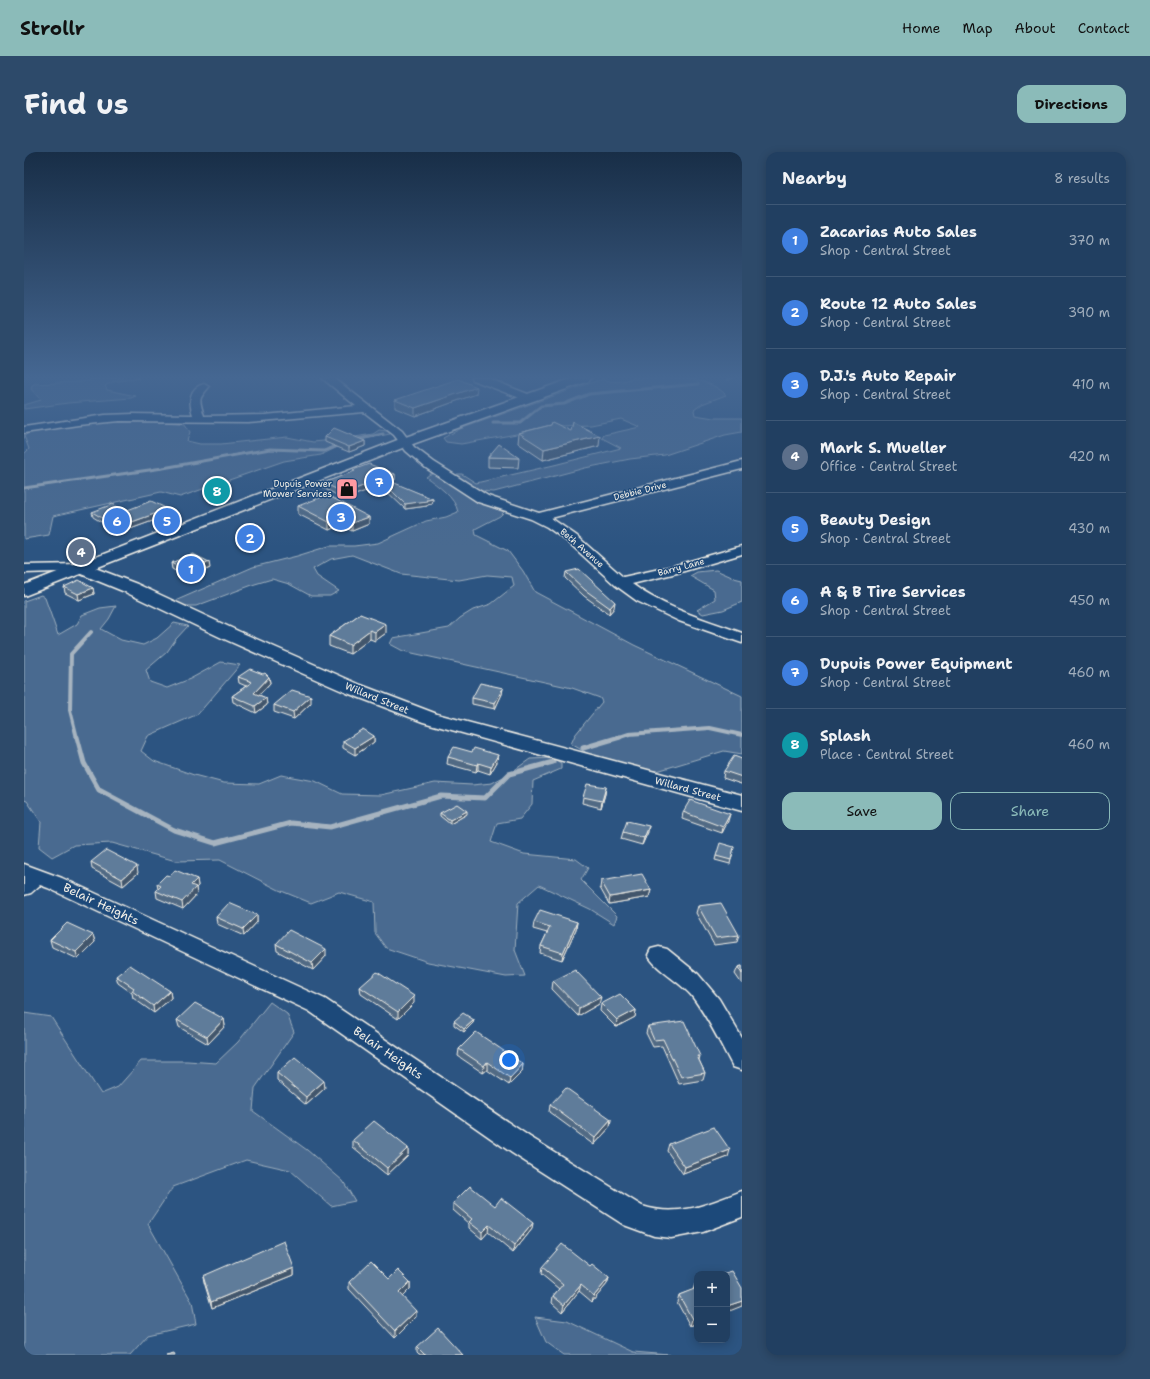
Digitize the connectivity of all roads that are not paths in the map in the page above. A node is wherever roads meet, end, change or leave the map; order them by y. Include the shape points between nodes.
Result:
1 (399, 434) edge
2 (427, 434) edge
3 (405, 442) junction
4 (742, 465) edge
5 (538, 517) junction
6 (742, 550) edge
7 (82, 568) junction
8 (25, 569) edge
9 (620, 582) junction
10 (26, 590) edge
11 (742, 638) edge
12 (742, 803) edge
13 (28, 878) edge
14 (659, 955) dead end
15 (742, 1060) edge
16 (742, 1204) edge

1 - 3 street, Beth Avenue
2 - 3 main road
3 - 5 street, Beth Avenue via 430,465 483,499
3 - 7 main road
4 - 5 street, Debbie Drive
5 - 9 street, Beth Avenue via 567,534
6 - 9 street, Barry Lane
7 - 8 street, Willard Street
7 - 10 main road
7 - 12 main road, Willard Street via 354,689 430,718
8 - 10 street via 35,577
9 - 11 street, Beth Avenue via 661,607
13 - 16 street, Belair Heights via 317,1005 521,1145 634,1216 650,1222 672,1224 705,1218
14 - 15 street via 698,988

